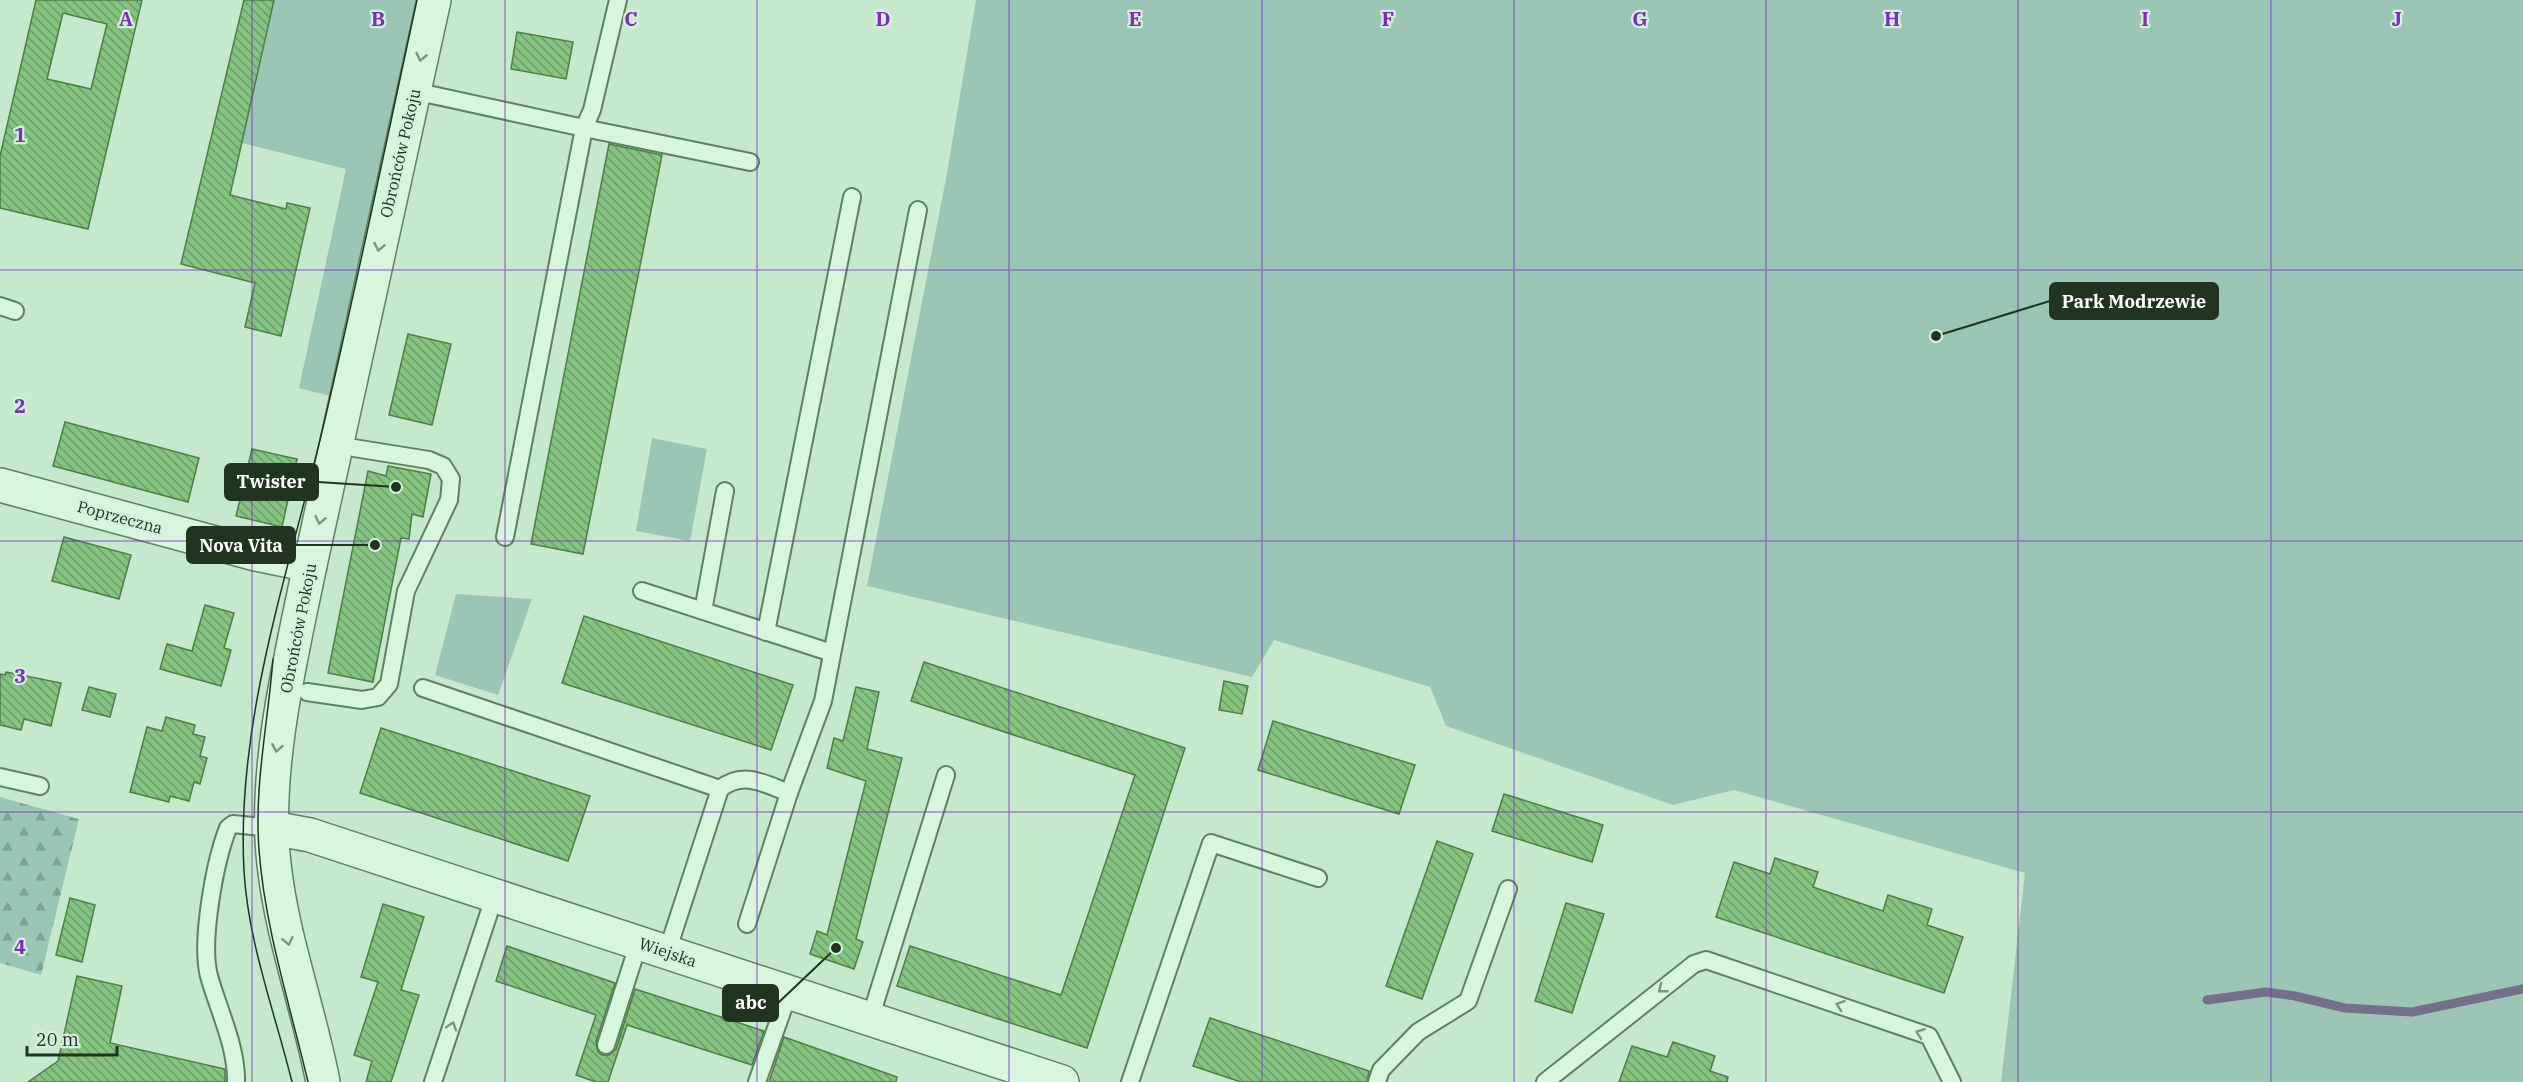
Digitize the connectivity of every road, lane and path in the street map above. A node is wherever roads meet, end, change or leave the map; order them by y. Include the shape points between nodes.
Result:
1 (434, 0) edge
2 (618, 0) edge
3 (414, 91) junction
4 (584, 128) junction
5 (750, 162) dead end
6 (852, 197) dead end
7 (918, 210) dead end
8 (354, 448) dead end
9 (0, 485) edge
10 (725, 491) dead end
11 (505, 537) dead end
12 (310, 566) junction
13 (642, 591) dead end
14 (703, 611) junction
15 (766, 632) junction
16 (832, 653) junction
17 (423, 688) dead end
18 (307, 692) dead end
19 (946, 775) dead end
20 (0, 777) edge
21 (40, 786) dead end
22 (720, 789) junction
23 (789, 793) junction
24 (272, 828) junction
25 (1318, 878) dead end
26 (1508, 889) dead end
27 (495, 896) junction
28 (747, 924) dead end
29 (653, 947) junction
30 (789, 992) junction
31 (870, 1019) junction
32 (606, 1045) dead end
33 (236, 1082) edge
34 (323, 1082) edge
35 (433, 1082) edge
36 (757, 1082) edge
37 (1062, 1082) edge
38 (1130, 1082) edge
39 (1377, 1082) edge
40 (1545, 1082) edge
41 (1952, 1082) edge

1 -> 3 street, Obrońców Pokoju
2 - 4 lane via 592,110
3 - 4 lane
3 -> 12 street, Obrońców Pokoju
4 - 5 lane
4 - 11 lane
6 - 15 lane
7 - 16 lane
8 - 18 lane via 429,460 443,466 451,479 450,500 406,591 389,684 378,697 362,700
9 - 12 street, Poprzeczna
10 - 14 lane
12 -> 24 street, Obrońców Pokoju via 275,759
13 - 14 lane
14 - 15 lane
15 - 16 lane
16 - 23 lane via 823,700
17 - 22 lane
19 - 31 lane
20 - 21 lane
22 - 23 lane via 740,778
22 - 29 lane
23 - 28 lane
24 - 27 street, Wiejska via 310,835
24 - 33 lane via 233,824 228,828 205,934 208,974 234,1061
24 -> 34 street, Obrońców Pokoju via 278,894
25 - 38 lane via 1211,843
26 - 39 lane via 1468,1001 1418,1032 1381,1070
27 - 29 street, Wiejska
35 -> 27 lane
29 - 30 street, Wiejska
29 - 32 lane
30 - 31 street, Wiejska
30 - 36 lane
31 - 37 street, Wiejska
41 -> 40 lane via 1929,1036 1706,960 1694,964

